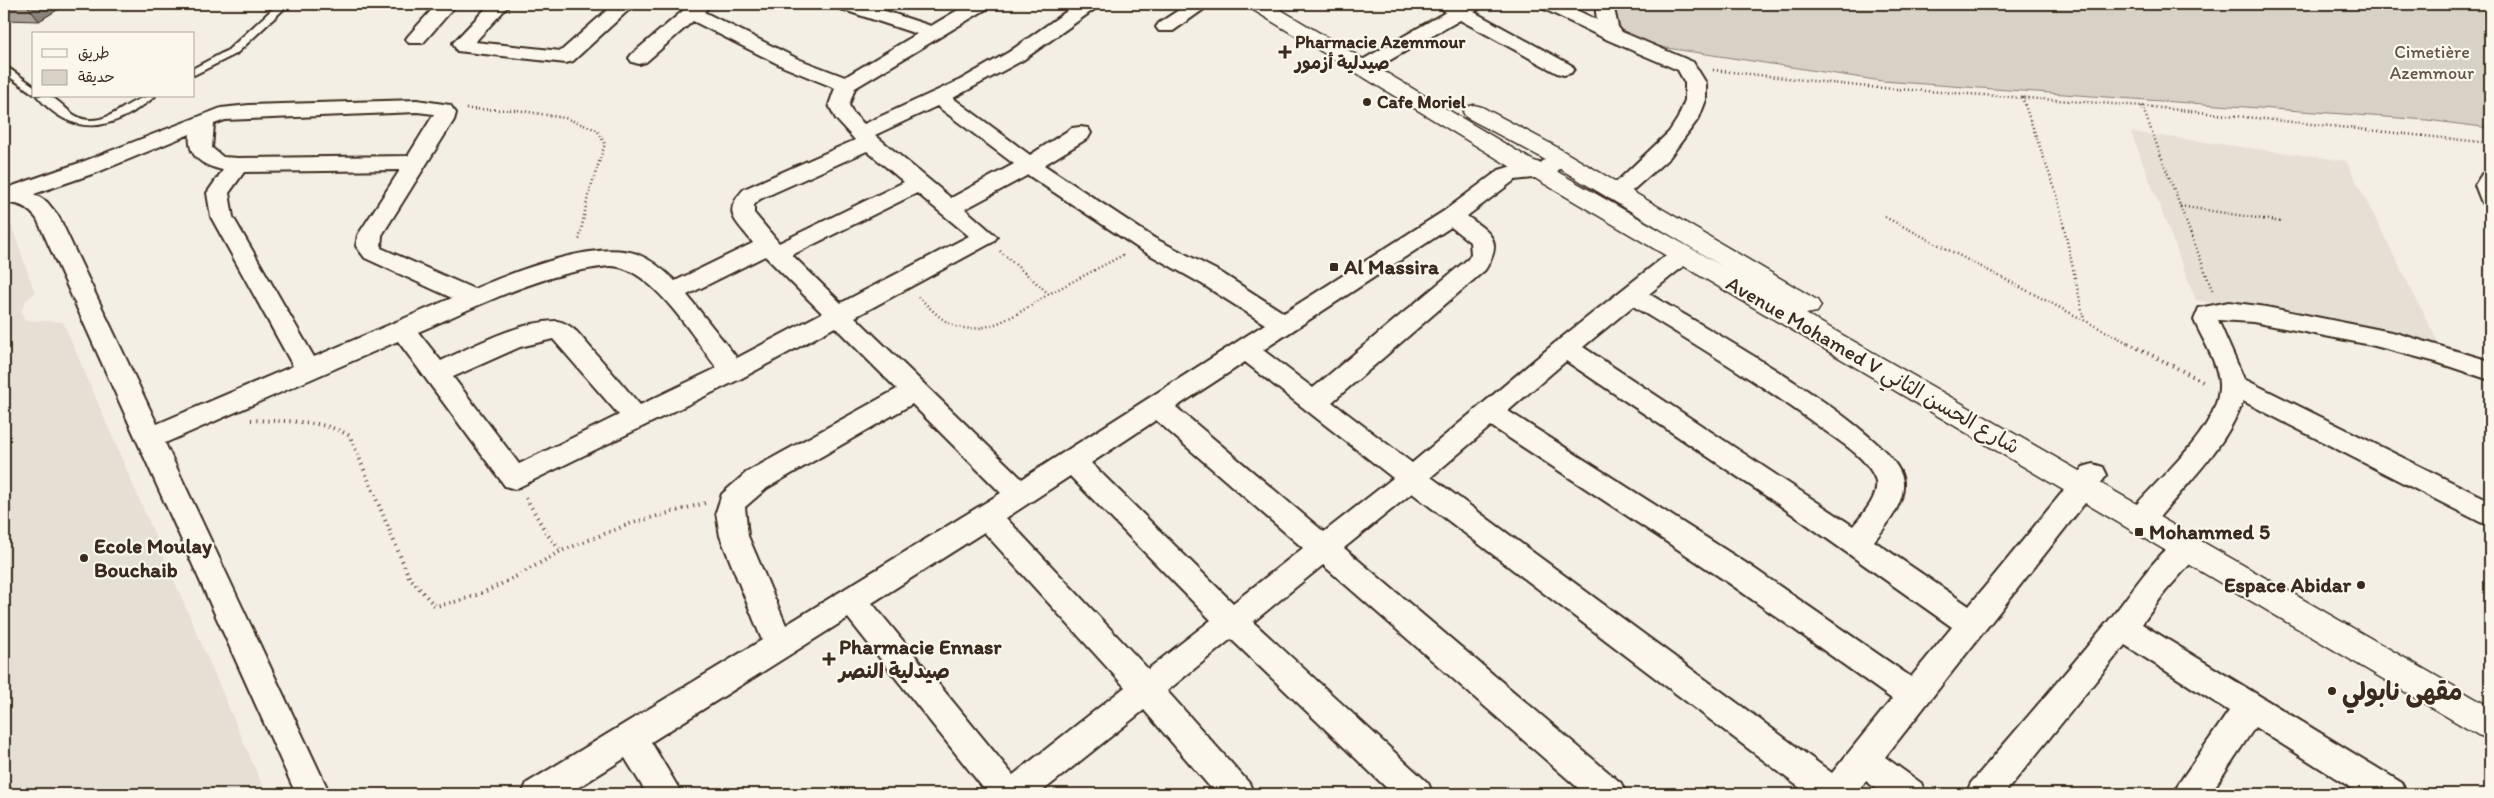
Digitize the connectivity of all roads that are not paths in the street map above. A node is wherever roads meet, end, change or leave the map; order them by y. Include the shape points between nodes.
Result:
1 (284, 4) edge
2 (447, 4) edge
3 (500, 4) edge
4 (626, 4) edge
5 (981, 4) edge
6 (1089, 4) edge
7 (1201, 4) edge
8 (1257, 4) edge
9 (1282, 4) edge
10 (1549, 4) edge
11 (1604, 4) edge
12 (851, 5) edge
13 (1460, 6) edge
14 (697, 8) edge
15 (1166, 27) dead end
16 (934, 33) junction
17 (1614, 36) junction
18 (416, 39) dead end
19 (640, 58) dead end
20 (1371, 62) junction
21 (4, 68) edge
22 (1564, 68) dead end
23 (195, 71) edge
24 (846, 85) junction
25 (32, 89) edge
26 (45, 98) edge
27 (146, 98) edge
28 (939, 98) junction
29 (205, 120) junction
30 (1080, 133) dead end
31 (865, 138) junction
32 (1519, 158) junction
33 (415, 163) junction
34 (238, 165) junction
35 (1029, 165) junction
36 (1549, 165) junction
37 (2490, 180) edge
38 (918, 184) junction
39 (1616, 193) junction
40 (6, 194) edge
41 (2490, 198) edge
42 (950, 208) junction
43 (1452, 216) junction
44 (773, 249) junction
45 (1682, 256) junction
46 (671, 292) junction
47 (1633, 295) junction
48 (473, 298) junction
49 (838, 315) junction
50 (1283, 324) junction
51 (402, 329) junction
52 (1565, 348) junction
53 (1245, 349) junction
54 (308, 370) junction
55 (733, 371) junction
56 (2490, 371) edge
57 (436, 374) junction
58 (2232, 390) junction
59 (914, 391) junction
60 (1314, 401) junction
61 (1158, 406) junction
62 (1490, 412) junction
63 (636, 418) junction
64 (151, 438) junction
65 (1071, 460) junction
66 (1412, 478) junction
67 (2088, 481) junction
68 (1020, 494) junction
69 (2145, 514) junction
70 (2490, 514) edge
71 (988, 516) junction
72 (1856, 543) junction
73 (2187, 548) junction
74 (1322, 549) junction
75 (852, 600) junction
76 (1232, 622) junction
77 (1972, 624) junction
78 (2122, 627) junction
79 (779, 645) junction
80 (1146, 689) junction
81 (1914, 697) junction
82 (2490, 703) edge
83 (2250, 707) junction
84 (2490, 724) edge
85 (630, 738) junction
86 (1864, 760) junction
87 (2204, 790) edge
88 (313, 794) edge
89 (539, 794) edge
90 (665, 794) edge
91 (1008, 794) edge
92 (1014, 794) edge
93 (1237, 794) edge
94 (1416, 794) edge
95 (1609, 794) edge
96 (1834, 794) edge
97 (1909, 794) edge
98 (1983, 794) edge
99 (2390, 794) edge

1 - 23 lane via 232,52
2 - 18 street
3 - 4 street via 463,43 464,47 566,57
5 - 16 street
6 - 28 street via 1016,56
7 - 15 street
8 - 20 main road, Avenue Mohamed V شارع الحسن الثاني
9 - 20 main road, Avenue Mohamed V شارع الحسن الثاني
10 - 17 street
11 - 17 street
12 - 16 street
13 - 20 street
13 - 22 street
14 - 19 street
14 - 24 street via 790,63
16 - 24 street
17 - 39 street via 1686,66 1697,87 1694,108 1665,151
20 - 32 main road, Avenue Mohamed V شارع الحسن الثاني
21 - 25 lane
24 - 31 street via 839,105 843,115
26 - 27 lane via 86,124 105,121
28 - 31 street
28 - 35 street
29 - 33 street via 221,114 249,111 418,106 443,109 443,120
29 - 34 street via 199,138 202,152 214,162
29 - 40 street via 90,167
30 - 35 street
31 - 38 street
31 - 44 street via 752,194 743,204 743,214
32 - 36 main road, Avenue Mohamed V شارع الحسن الثاني
32 - 43 street
33 - 34 street
33 - 48 street via 370,235 368,246 373,253
34 - 54 street via 218,193 222,217
35 - 42 street
35 - 50 street via 1146,242
36 - 39 main road, Avenue Mohamed V شارع الحسن الثاني
36 - 45 main road, Avenue Mohamed V شارع الحسن الثاني
37 - 41 street via 2486,185
38 - 42 street
38 - 44 street
39 - 67 main road, Avenue Mohamed V شارع الحسن الثاني
40 - 64 street via 29,199 41,206 48,216
42 - 49 street via 985,238
43 - 50 street
43 - 60 street via 1482,240 1483,254 1476,264
44 - 46 street
44 - 49 street
45 - 47 street
45 - 67 main road, Avenue Mohamed V شارع الحسن الثاني
46 - 48 street via 642,266 628,259 574,261 544,269
46 - 55 street
47 - 52 street
47 - 72 street via 1830,420 1878,460 1888,473 1890,488 1883,506
48 - 51 street
49 - 55 street
49 - 59 street
50 - 53 street
51 - 54 street
51 - 57 street
52 - 62 street
52 - 72 street
53 - 60 street
53 - 61 street
54 - 64 street
55 - 63 street
56 - 58 street via 2392,341 2270,317 2220,311 2208,314 2206,320
57 - 63 street via 516,340 543,331 558,330
57 - 63 street via 515,478
58 - 69 street via 2226,411 2211,438
58 - 70 street
59 - 68 street
59 - 79 street via 756,480 732,502 730,512 734,536
60 - 66 street
61 - 65 street
61 - 74 street
62 - 66 street
62 - 81 street via 1739,574
64 - 88 street
65 - 68 street
65 - 76 street
66 - 74 street
66 - 96 street
67 - 69 main road, Avenue Mohamed V شارع الحسن الثاني
67 - 77 street
68 - 71 street
69 - 73 main road, Avenue Mohamed V شارع الحسن الثاني
69 - 82 main road, Avenue Mohamed V شارع الحسن الثاني
71 - 75 street
71 - 80 street
72 - 77 street
73 - 78 street
73 - 84 main road, Avenue Mohamed V شارع الحسن الثاني
74 - 76 street
74 - 95 street
75 - 79 street
75 - 91 street
76 - 80 street
76 - 94 street
77 - 81 street
78 - 83 street
78 - 98 street
79 - 85 street
80 - 92 street
80 - 93 street
81 - 86 street
83 - 87 street
83 - 99 street
85 - 89 street
85 - 90 street
86 - 96 street
86 - 97 street

